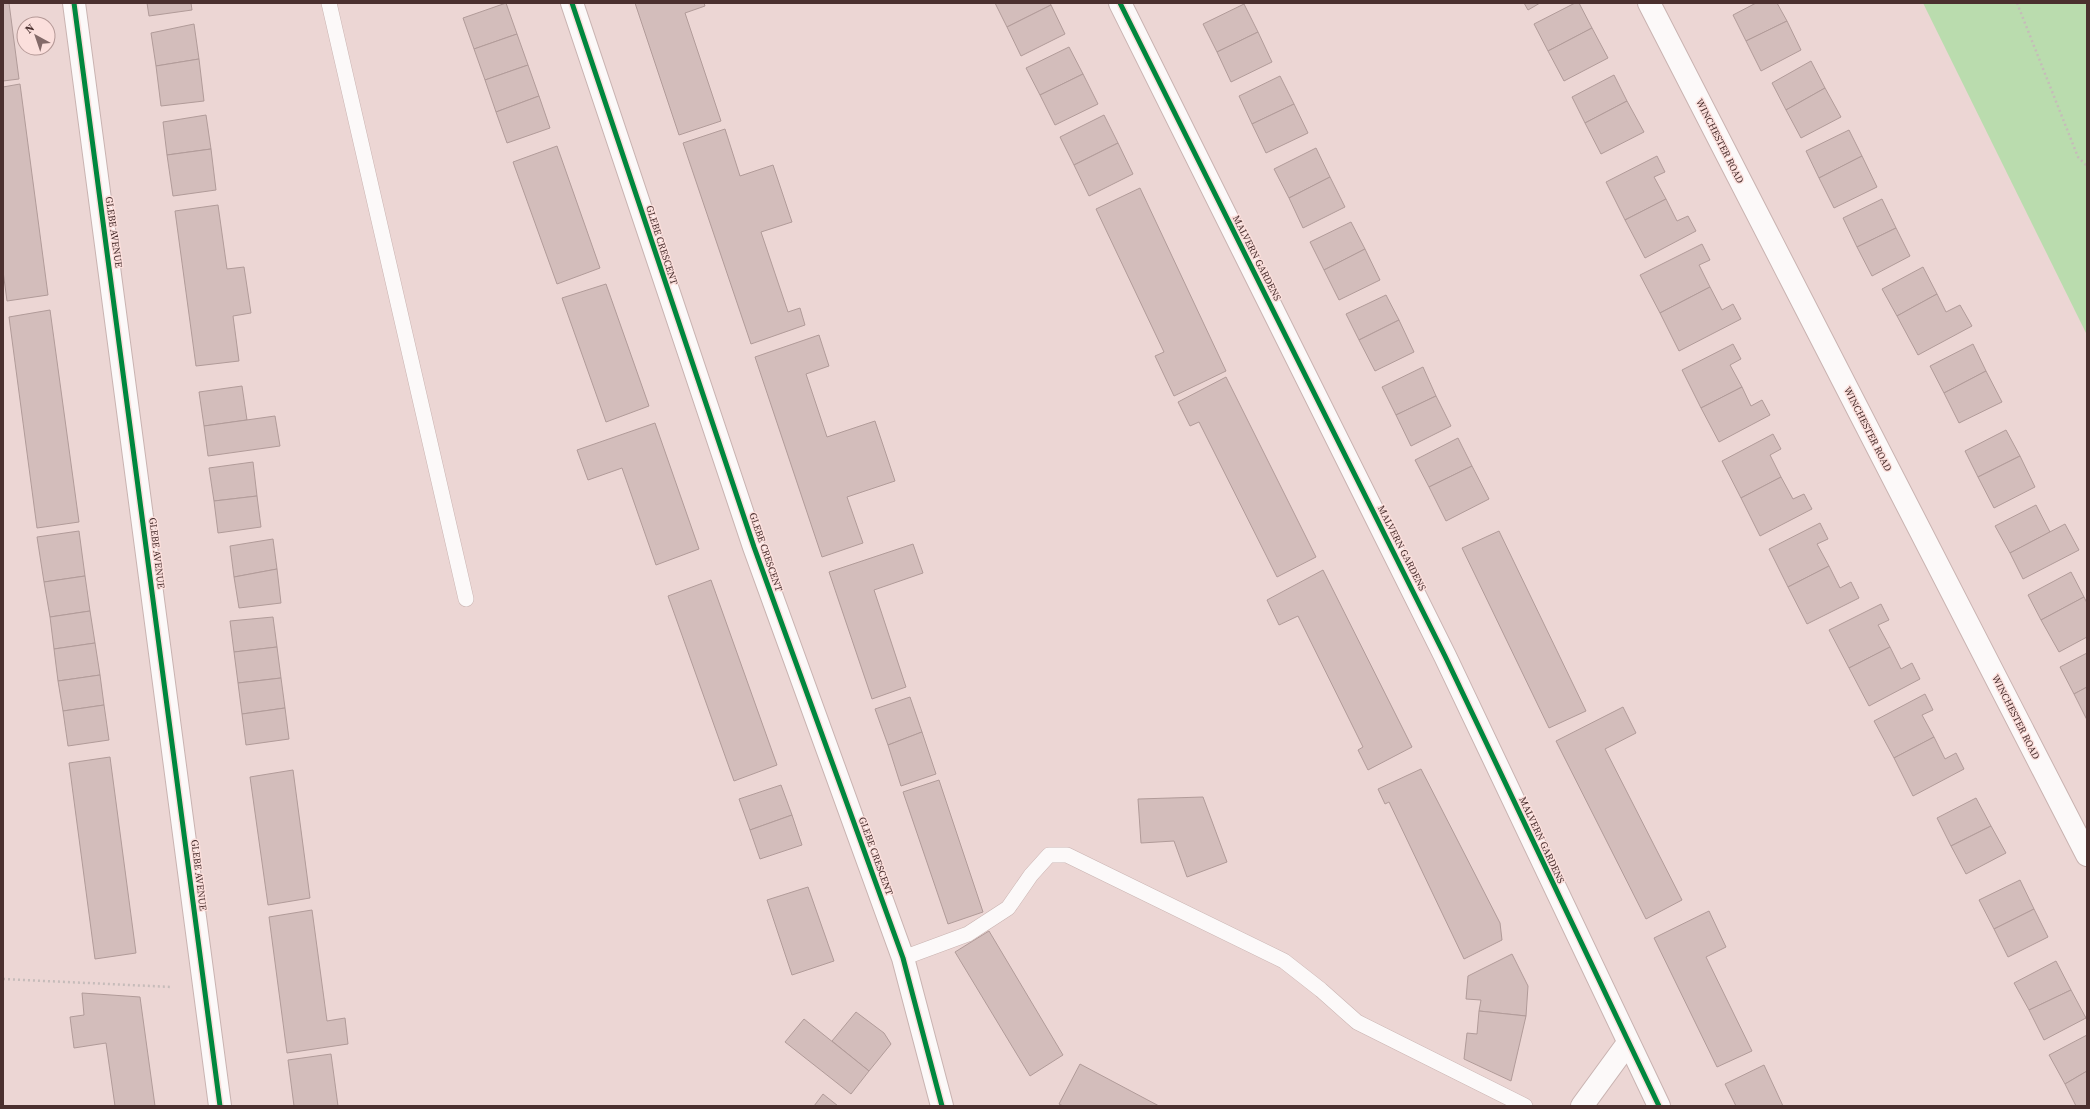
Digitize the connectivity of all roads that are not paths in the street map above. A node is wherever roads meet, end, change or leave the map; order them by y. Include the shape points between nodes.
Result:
1 (74, 3) edge
2 (329, 3) edge
3 (572, 3) edge
4 (1120, 3) edge
5 (1649, 3) edge
6 (466, 599) dead end
7 (2087, 855) edge
8 (903, 958) junction
9 (1628, 1043) junction
10 (220, 1106) edge
11 (942, 1106) edge
12 (1524, 1106) edge
13 (1582, 1106) edge
14 (1659, 1106) edge

1 - 10 street, GLEBE AVENUE
2 - 6 lane
3 - 8 street, GLEBE CRESCENT via 754,547
4 - 9 street, MALVERN GARDENS via 1445,656
5 - 7 street, WINCHESTER ROAD
8 - 11 street, GLEBE CRESCENT
8 - 12 lane via 968,934 1008,908 1049,855 1067,855 1284,961 1357,1022
9 - 13 street
9 - 14 street, MALVERN GARDENS

